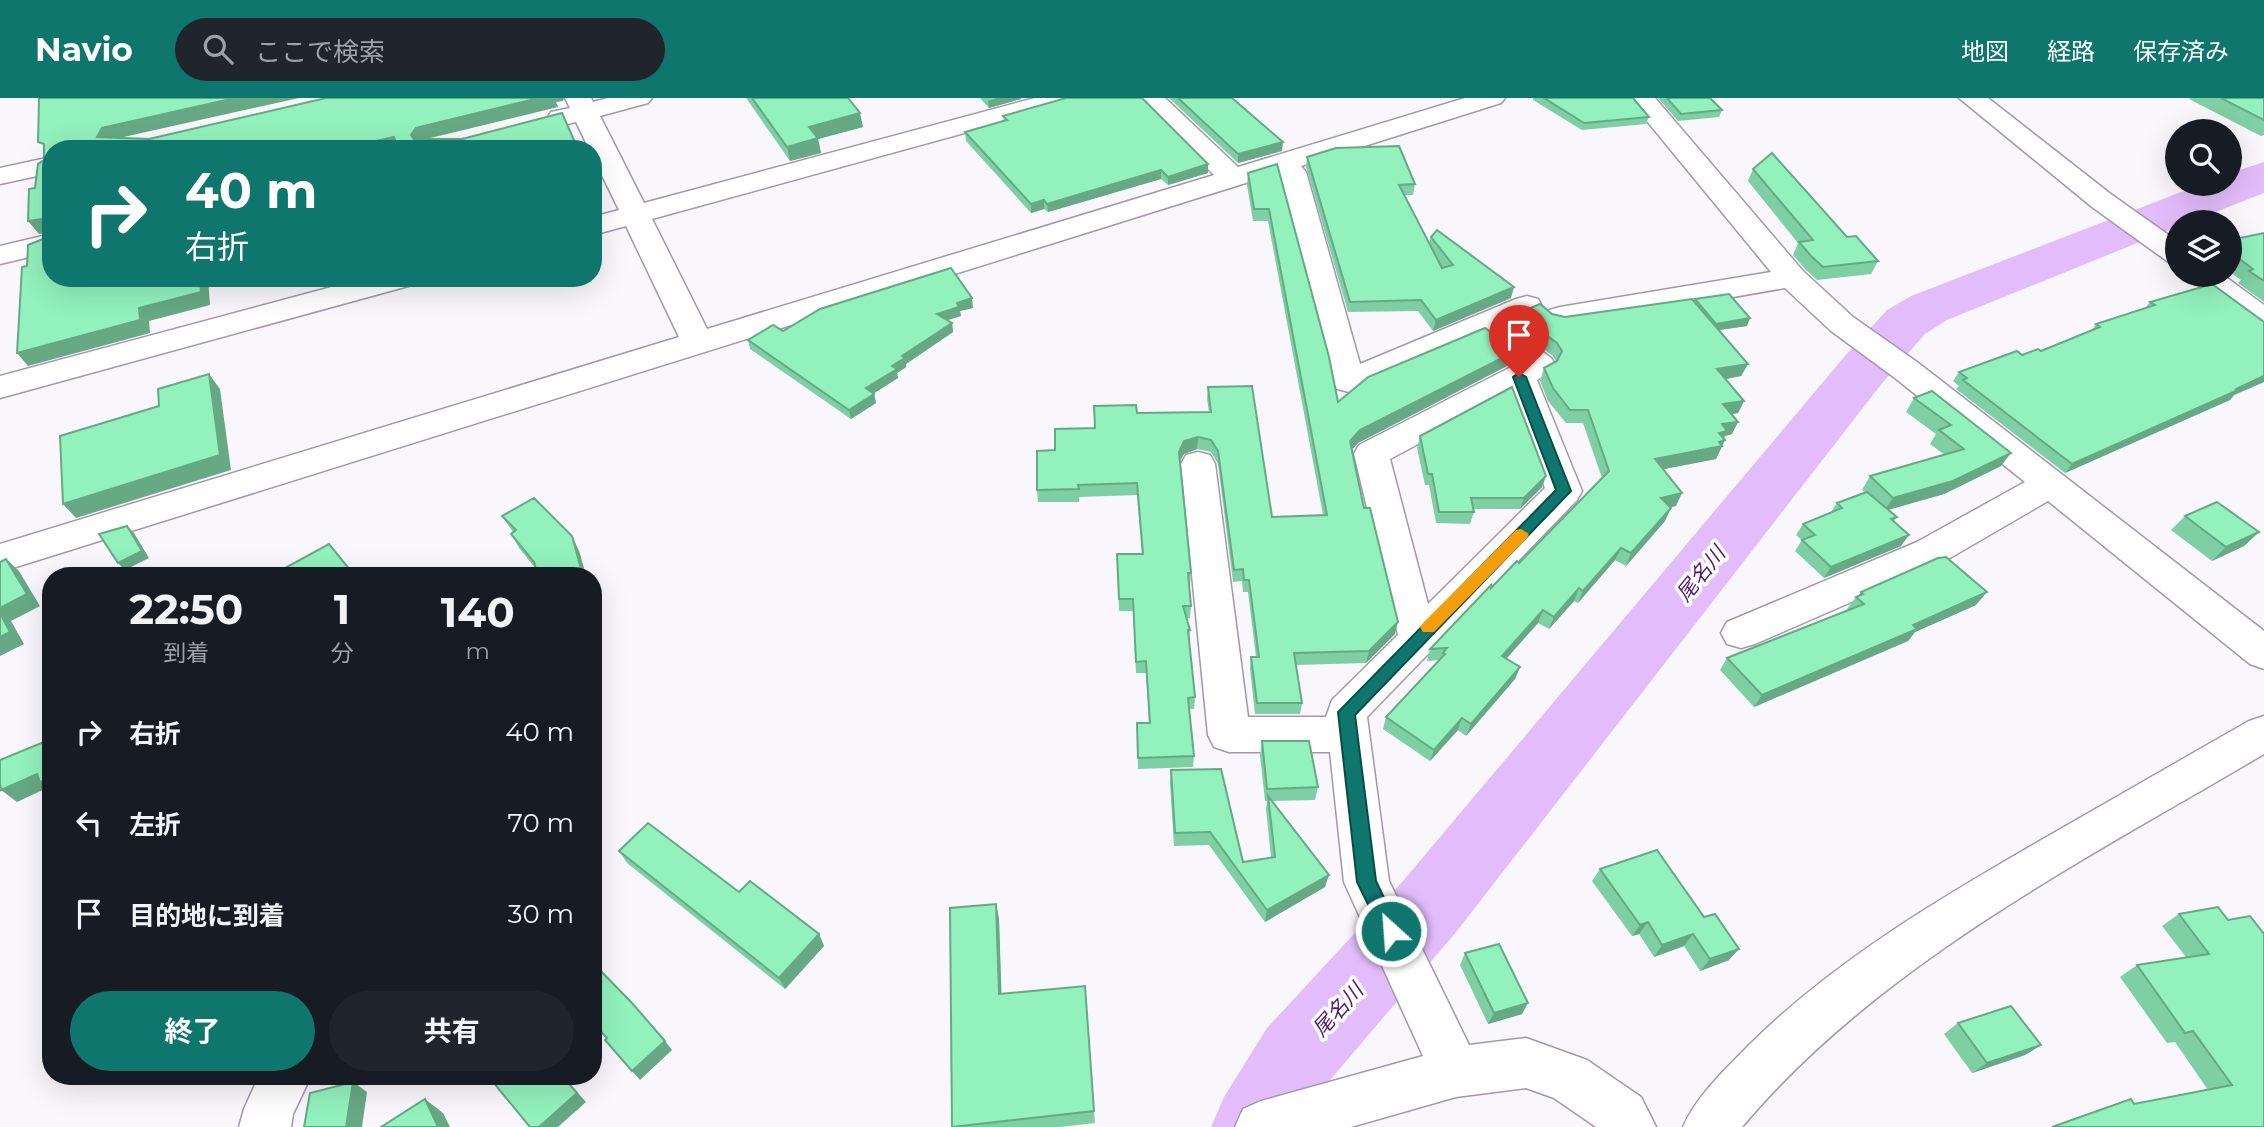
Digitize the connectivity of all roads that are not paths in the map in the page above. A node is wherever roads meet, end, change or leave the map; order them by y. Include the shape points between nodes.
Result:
1 (639, 98) edge
2 (1064, 98) edge
3 (1150, 98) edge
4 (1492, 98) edge
5 (1641, 98) edge
6 (1972, 98) edge
7 (581, 105) edge
8 (534, 124) edge
9 (598, 140) edge
10 (602, 148) edge
11 (1284, 162) junction
12 (42, 167) edge
13 (0, 176) edge
14 (1233, 178) junction
15 (635, 215) junction
16 (602, 224) edge
17 (42, 245) edge
18 (2165, 246) edge
19 (0, 255) edge
20 (1792, 278) junction
21 (368, 287) edge
22 (2220, 287) edge
23 (1527, 306) edge
24 (1560, 317) edge
25 (2264, 320) edge
26 (1484, 323) junction
27 (698, 343) junction
28 (1519, 377) junction
29 (0, 387) edge
30 (1198, 464) dead end
31 (2050, 484) junction
32 (0, 558) edge
33 (1741, 633) dead end
34 (1418, 638) junction
35 (2264, 653) edge
36 (2264, 733) edge
37 (1349, 734) junction
38 (1456, 1072) junction
39 (281, 1085) edge
40 (1276, 1123) edge
41 (265, 1127) edge
42 (1630, 1127) edge
43 (1709, 1127) edge

1 - 7 street
2 - 15 street
3 - 14 street
4 - 11 street
5 - 20 street
6 - 18 street
7 - 8 street
7 - 9 street
10 - 15 street
11 - 14 street
11 - 26 street via 1292,172 1349,382
12 - 13 street
14 - 27 street
15 - 16 street
15 - 27 street
17 - 19 street
20 - 24 street
20 - 31 street via 1842,324
21 - 29 street
22 - 25 street
23 - 26 street
26 - 28 street via 1540,365
27 - 32 street
28 - 34 street via 1564,491
28 - 34 street via 1371,454
30 - 37 street via 1229,735
31 - 33 street via 1930,552
31 - 35 street
34 - 37 street via 1346,712
36 - 43 street via 1893,954 1808,1021 1739,1089
37 - 38 street via 1367,882
38 - 40 street
38 - 42 street via 1526,1063 1569,1078 1623,1115
39 - 41 street

